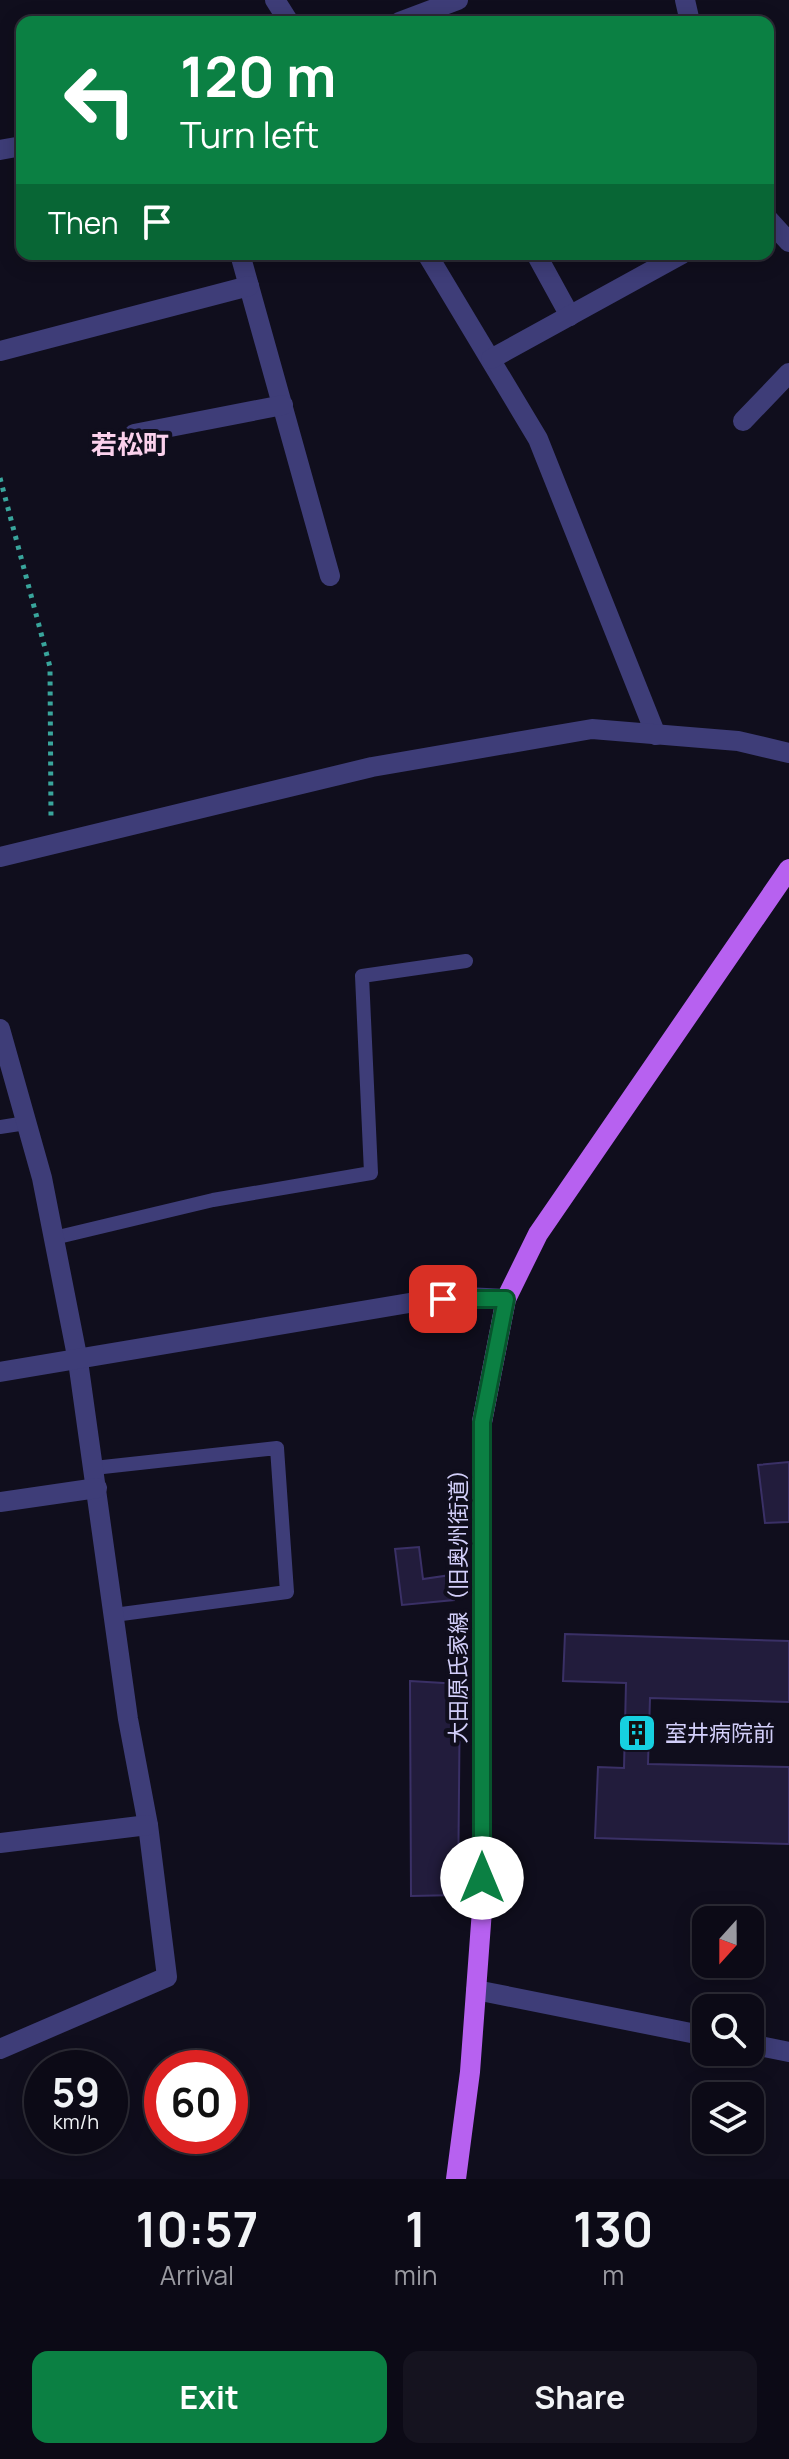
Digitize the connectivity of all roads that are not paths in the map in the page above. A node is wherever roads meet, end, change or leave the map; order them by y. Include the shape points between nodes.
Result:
1 (458, 0) edge
2 (415, 16) edge
3 (774, 226) edge
4 (789, 242) edge
5 (242, 260) edge
6 (431, 260) edge
7 (539, 260) edge
8 (671, 260) edge
9 (249, 286) junction
10 (570, 316) junction
11 (0, 351) edge
12 (491, 359) junction
13 (789, 373) edge
14 (283, 405) junction
15 (743, 421) dead end
16 (134, 434) dead end
17 (330, 576) dead end
18 (656, 735) junction
19 (789, 753) edge
20 (0, 857) edge
21 (789, 869) edge
22 (466, 961) dead end
23 (0, 1029) edge
24 (26, 1123) junction
25 (0, 1127) edge
26 (54, 1238) junction
27 (506, 1299) junction
28 (78, 1361) junction
29 (0, 1372) edge
30 (96, 1478) junction
31 (0, 1502) edge
32 (114, 1615) junction
33 (148, 1825) junction
34 (0, 1843) edge
35 (476, 1990) junction
36 (692, 2033) edge
37 (764, 2047) edge
38 (0, 2049) edge
39 (789, 2052) edge
40 (456, 2179) edge

1 - 2 street
3 - 4 street
5 - 9 street
6 - 12 street
7 - 10 street
8 - 10 street
9 - 11 street
9 - 14 street
10 - 12 street
12 - 18 street via 538,439
13 - 15 street
14 - 16 street
14 - 17 street
18 - 19 street via 738,741
18 - 20 street via 592,729 372,767
21 - 27 main road, 大田原氏家線（旧奥州街道） via 538,1234
22 - 26 lane via 362,976 371,1173 213,1200
23 - 24 street
24 - 25 lane
24 - 26 street
26 - 28 street
27 - 28 street via 421,1301
27 - 35 main road, 大田原氏家線（旧奥州街道） via 482,1422 482,1910
28 - 29 street
28 - 30 street
30 - 31 street
30 - 32 street
30 - 32 lane via 277,1448 287,1592
32 - 33 street
33 - 34 street
33 - 38 street via 167,1977
35 - 36 street
35 - 40 main road, 大田原氏家線（旧奥州街道）
37 - 39 street

